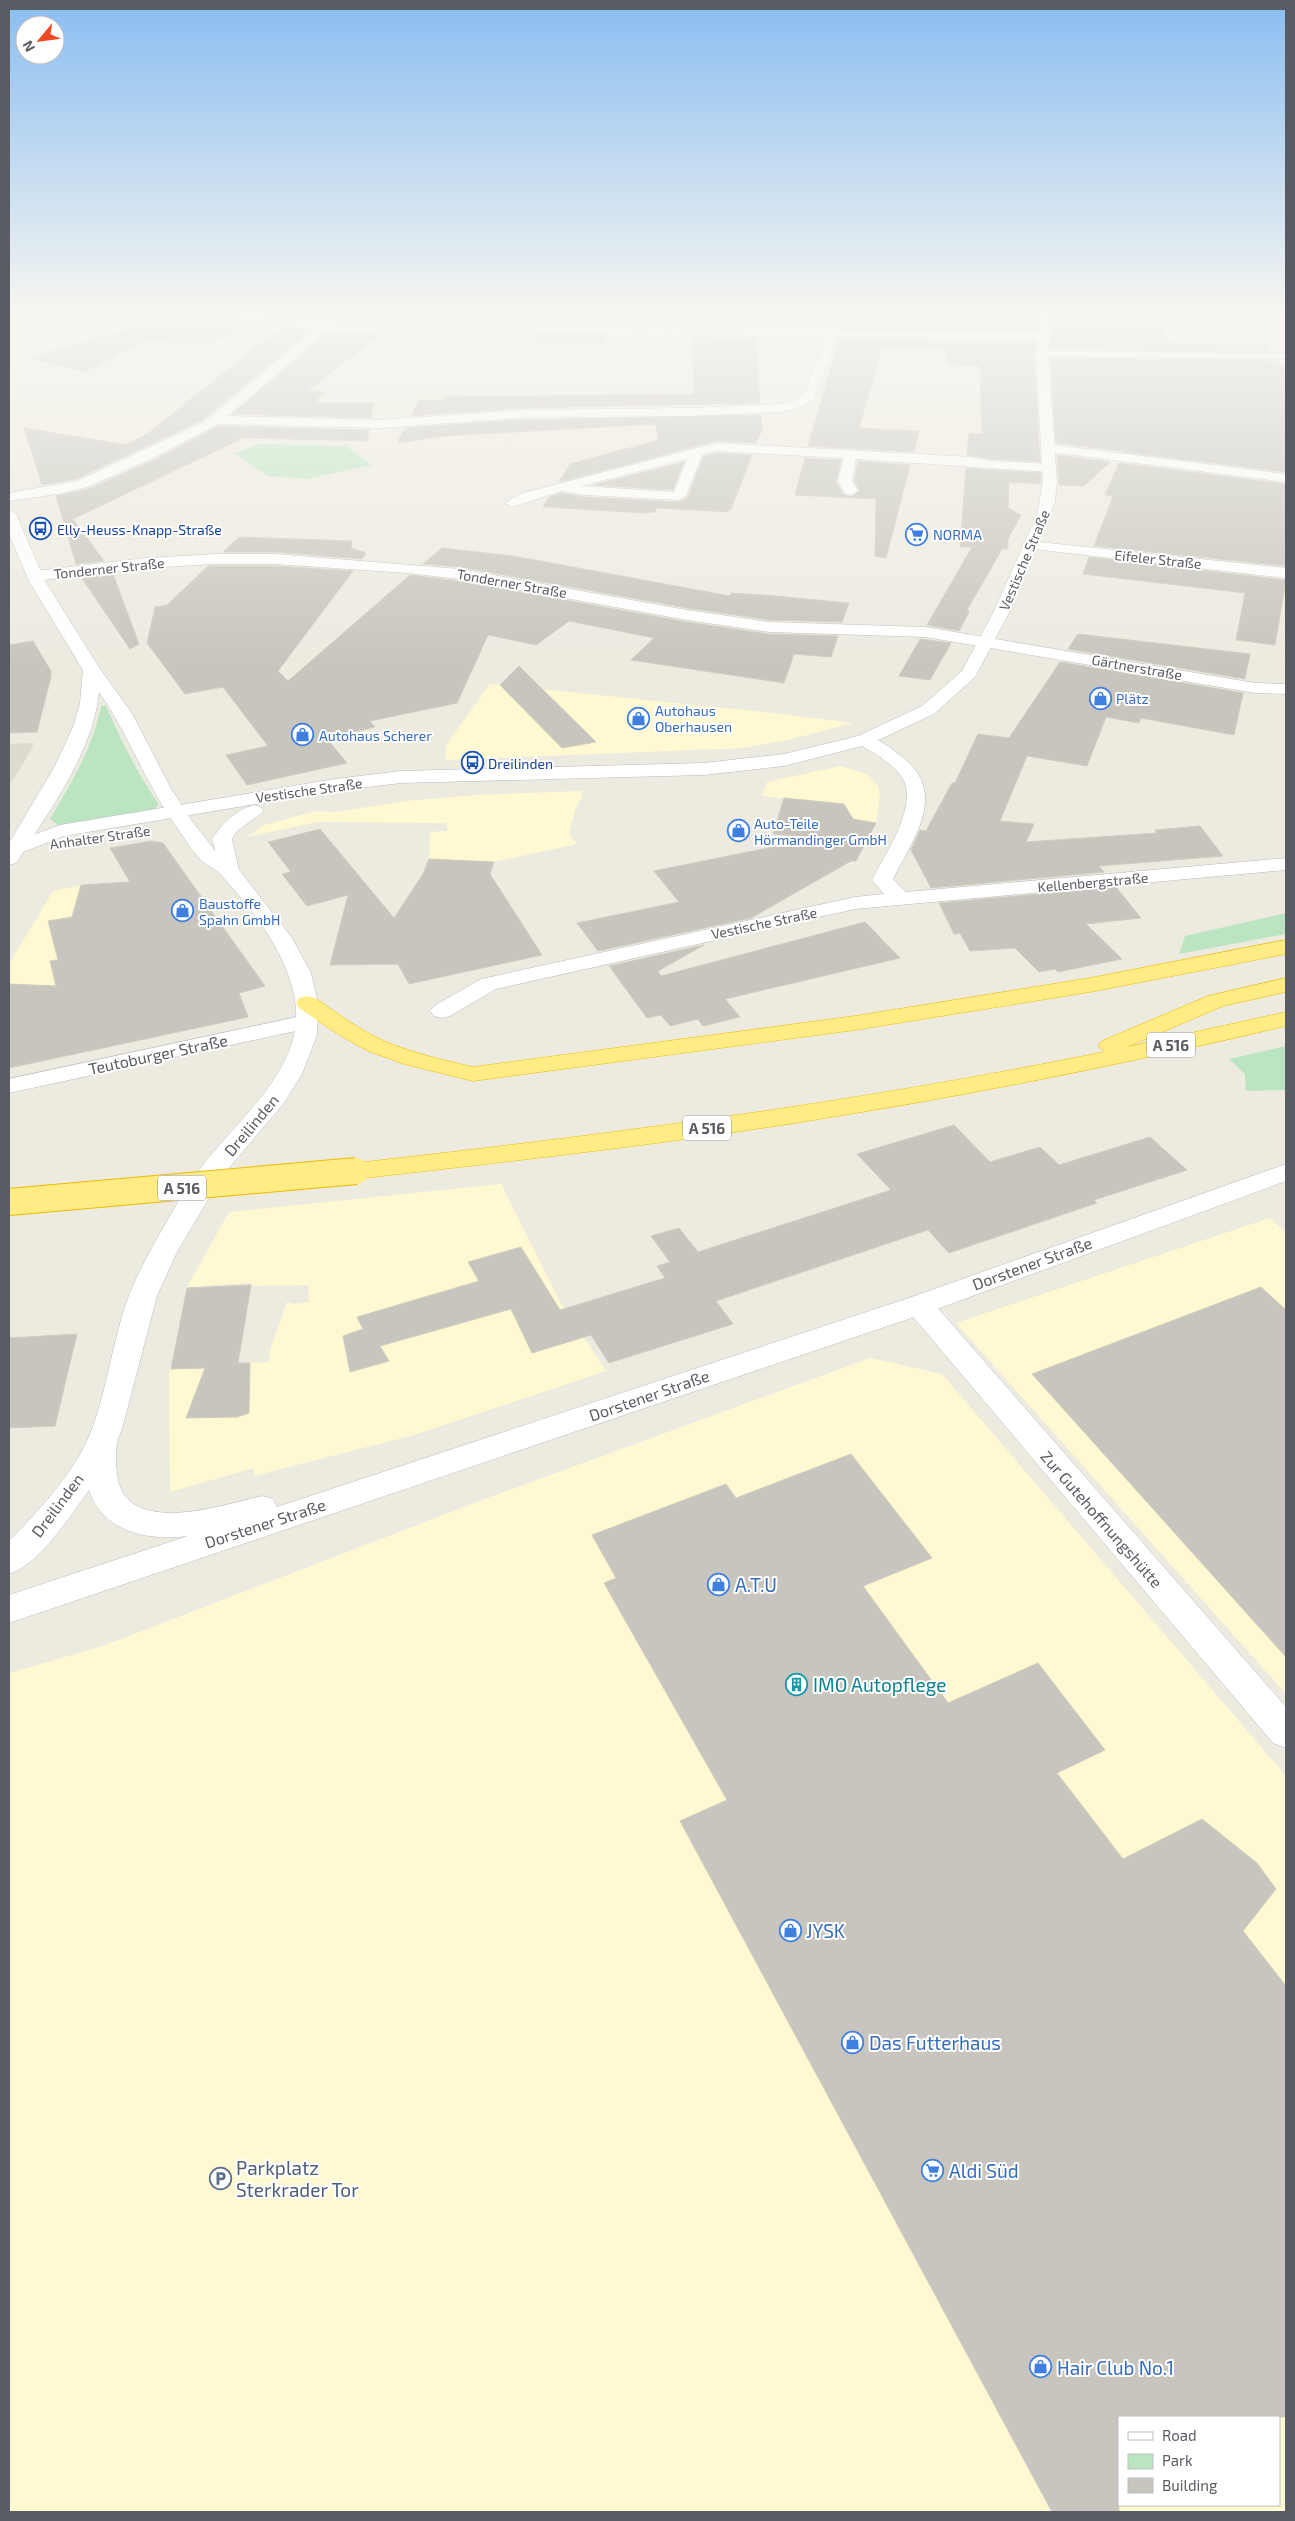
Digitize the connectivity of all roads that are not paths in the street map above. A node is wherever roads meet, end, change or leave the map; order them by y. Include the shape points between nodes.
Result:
1 (195, 431) edge
2 (1046, 431) edge
3 (1047, 448) junction
4 (696, 453) junction
5 (850, 454) junction
6 (1049, 468) junction
7 (1286, 478) edge
8 (562, 487) junction
9 (851, 491) dead end
10 (679, 496) junction
11 (9, 497) edge
12 (512, 503) dead end
13 (675, 512) dead end
14 (9, 517) edge
15 (1029, 545) junction
16 (1286, 574) edge
17 (35, 576) junction
18 (987, 641) junction
19 (92, 670) junction
20 (1286, 689) edge
21 (864, 740) junction
22 (442, 778) junction
23 (254, 810) junction
24 (180, 818) junction
25 (11, 852) edge
26 (1286, 864) edge
27 (229, 870) junction
28 (900, 898) junction
29 (1286, 947) edge
30 (1286, 985) edge
31 (442, 1011) dead end
32 (306, 1013) junction
33 (1286, 1019) edge
34 (1055, 1068) junction
35 (9, 1086) edge
36 (1286, 1172) edge
37 (9, 1202) edge
38 (919, 1304) junction
39 (100, 1446) junction
40 (406, 1478) junction
41 (9, 1560) edge
42 (9, 1609) edge
43 (1286, 1732) edge

1 - 11 street via 82,484
2 - 3 street, Vestische Straße
3 - 6 street, Vestische Straße
3 - 7 street
4 - 5 street via 716,448
4 - 8 street
4 - 10 street
5 - 6 street
5 - 9 street via 844,481
6 - 15 street, Vestische Straße via 1048,501
8 - 10 street
8 - 12 street
10 - 13 street
14 - 17 street
15 - 16 street, Eifeler Straße
15 - 18 street, Vestische Straße
17 - 18 street, Tonderner Straße via 146,563 216,559 275,558 354,563 460,574 769,627 925,632
17 - 19 street
18 - 20 street, Gärtnerstraße via 1255,688
18 - 21 street, Vestische Straße via 969,673 948,694 928,710
19 - 24 street via 124,715 145,760
19 - 25 street via 82,730
21 - 22 street, Vestische Straße via 784,760 702,770
21 - 28 street via 885,752 914,780 916,801 910,824 882,880
22 - 23 street, Vestische Straße
22 - 24 street, Vestische Straße via 401,777 335,785
23 - 24 street, Vestische Straße
23 - 27 street, Vestische Straße via 230,826 222,839
24 - 25 street, Anhalter Straße
24 - 27 street, Dreilinden via 210,857
26 - 28 street, Kellenbergstraße
27 - 32 street, Dreilinden via 281,938 300,973
28 - 31 street, Vestische Straße via 855,903 489,984
29 - 32 highway via 1090,985 855,1024 474,1074 419,1062 375,1046
30 - 34 highway via 1216,1001
32 - 35 street, Teutoburger Straße
32 - 39 street, Dreilinden via 301,1050 275,1098 213,1170 163,1252 143,1296
33 - 34 highway, A 516
34 - 37 highway, A 516, bridge via 786,1117 576,1146 356,1171
36 - 38 street, Dorstener Straße
38 - 40 street, Dorstener Straße
38 - 43 street, Zur Gutehoffnungshütte
39 - 40 street, Dreilinden via 106,1496 130,1518 155,1525 188,1524
39 - 41 street, Dreilinden via 51,1516
40 - 42 street, Dorstener Straße

